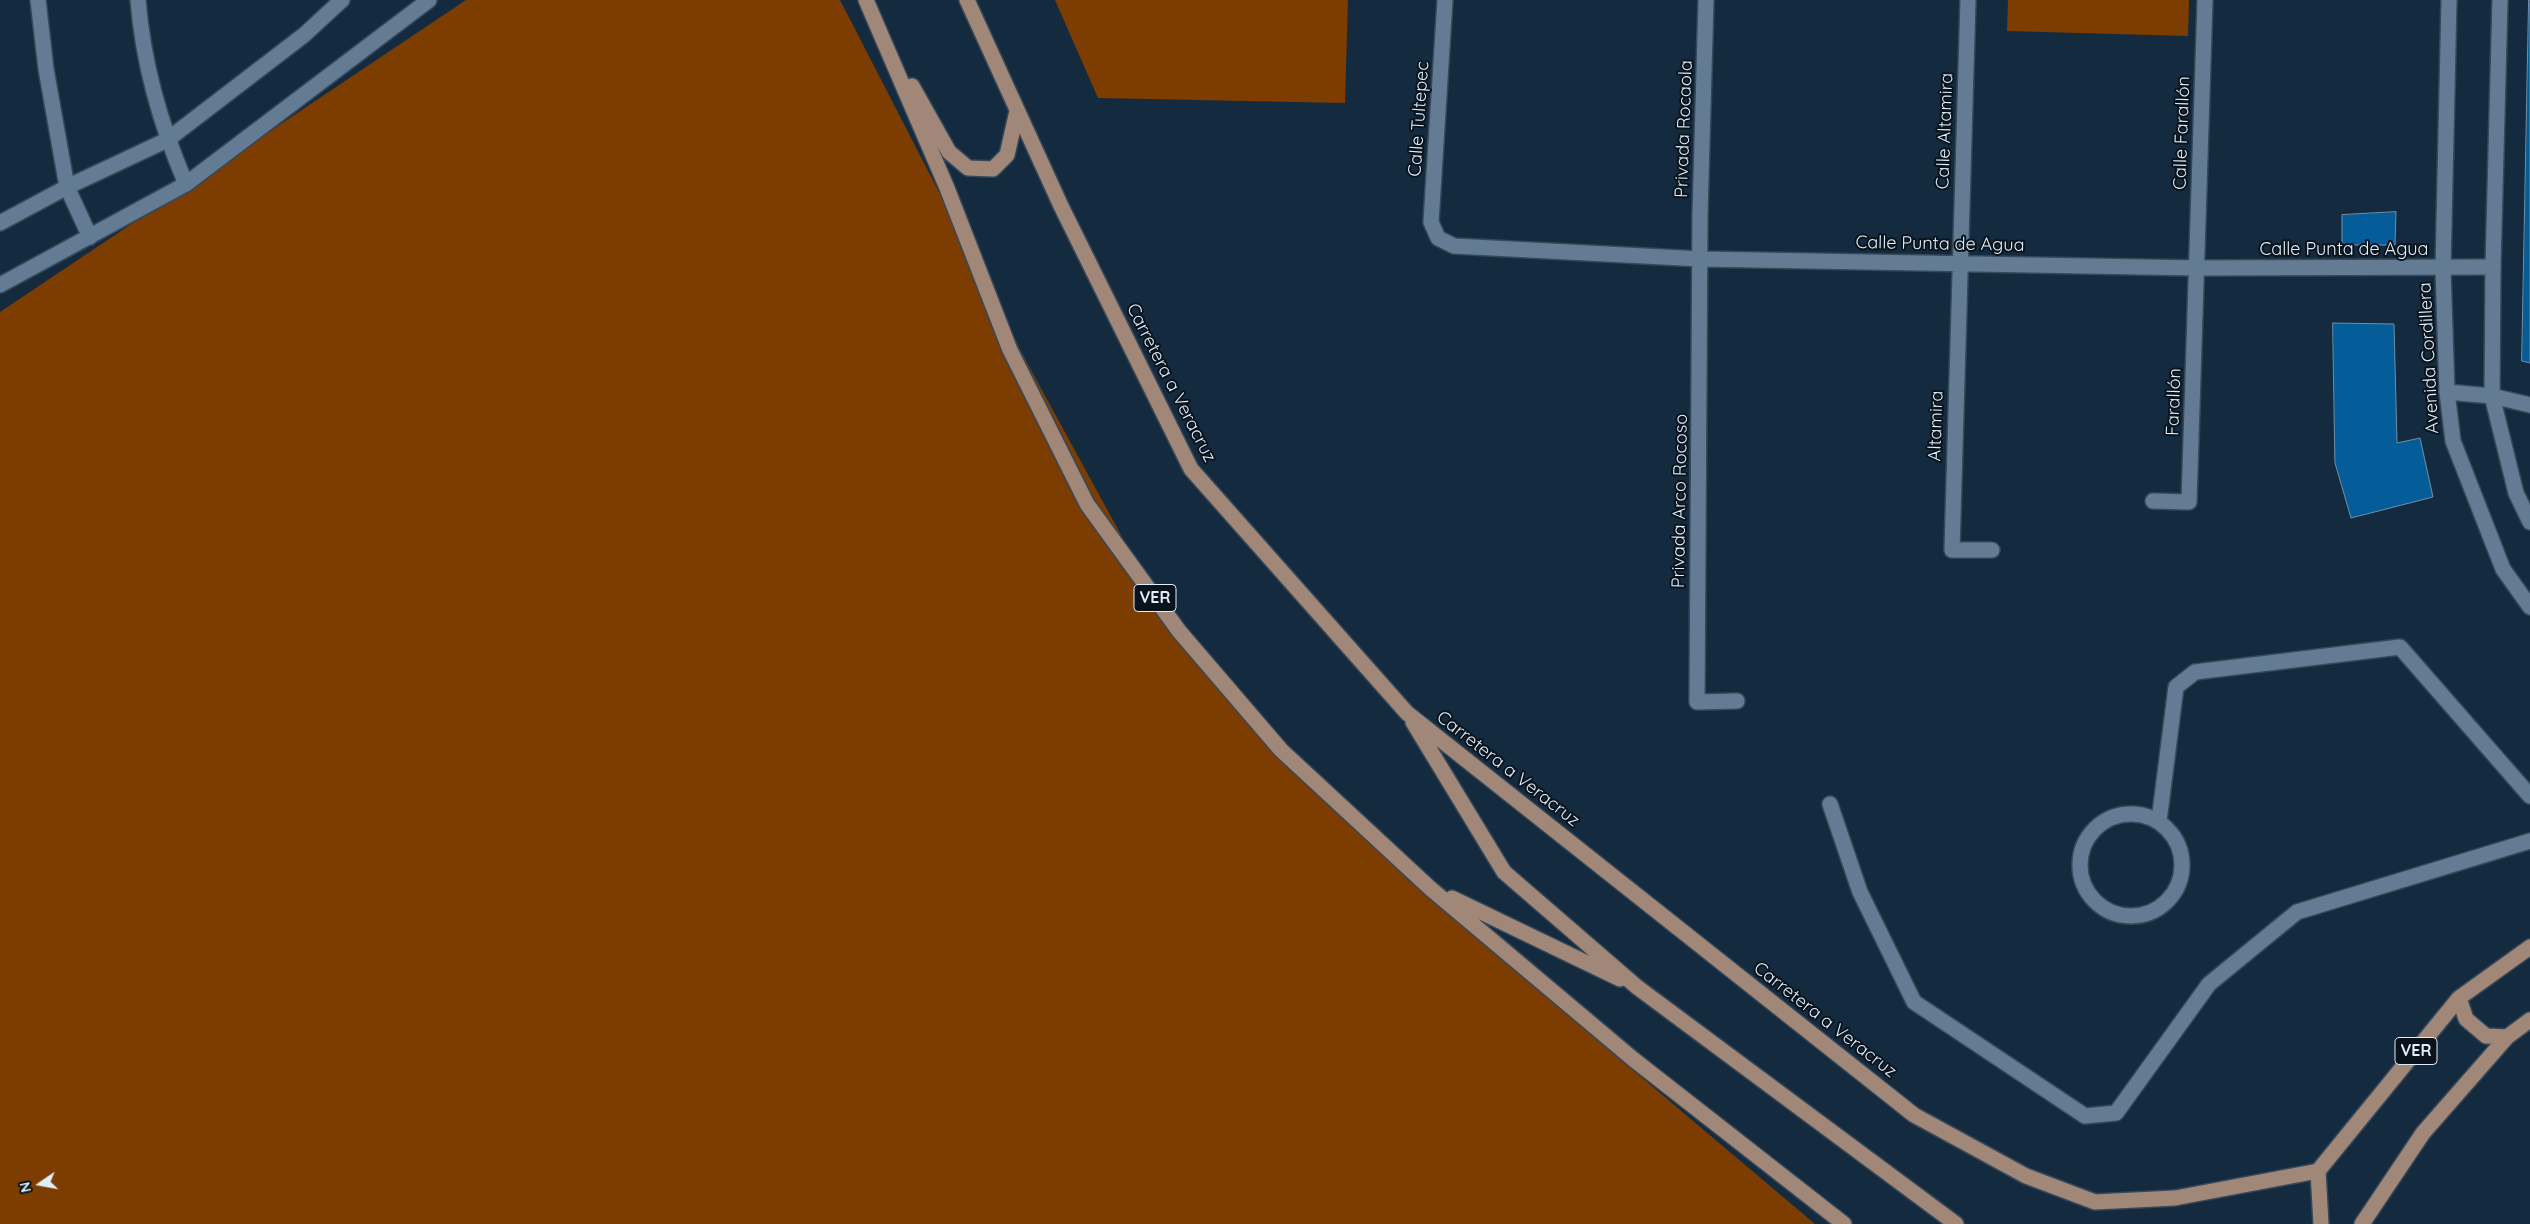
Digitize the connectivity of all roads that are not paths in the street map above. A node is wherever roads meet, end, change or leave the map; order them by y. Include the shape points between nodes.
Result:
1 (38, 0) edge
2 (138, 0) edge
3 (342, 0) edge
4 (429, 0) edge
5 (866, 0) edge
6 (967, 0) edge
7 (1445, 0) edge
8 (1706, 0) edge
9 (1968, 0) edge
10 (2205, 0) edge
11 (2449, 0) edge
12 (2500, 0) edge
13 (886, 45) junction
14 (1017, 112) junction
15 (167, 140) junction
16 (186, 184) junction
17 (68, 187) junction
18 (0, 223) edge
19 (90, 237) junction
20 (1438, 238) joint
21 (1700, 259) junction
22 (1960, 263) junction
23 (2493, 267) junction
24 (2197, 268) junction
25 (2443, 269) junction
26 (0, 285) edge
27 (2447, 392) junction
28 (2492, 396) junction
29 (2530, 405) edge
30 (2153, 501) dead end
31 (2530, 522) edge
32 (1992, 550) dead end
33 (2530, 607) edge
34 (1737, 701) dead end
35 (1407, 713) junction
36 (2530, 796) edge
37 (1830, 804) dead end
38 (2159, 822) junction
39 (2530, 841) edge
40 (1431, 889) junction
41 (2530, 947) edge
42 (1637, 987) junction
43 (2459, 998) junction
44 (2530, 1020) edge
45 (2507, 1037) junction
46 (2318, 1171) junction
47 (1844, 1224) edge
48 (1956, 1224) edge
49 (2321, 1224) edge
50 (2362, 1224) edge

1 - 17 street via 46,69
2 - 15 street via 150,78
3 - 15 street via 304,35
4 - 16 street
5 - 13 main road, VER
6 - 14 main road, Carretera a Veracruz
7 - 20 street, Calle Tultepec via 1431,222
8 - 21 street, Privada Rocaola
9 - 22 street, Calle Altamira
10 - 24 street, Calle Farallón
11 - 25 street, Avenida Cordillera
12 - 23 street
13 - 14 main road via 949,152 968,168 993,169 1008,155
13 - 40 main road, VER via 947,188 1010,350 1087,504 1179,631 1281,750
14 - 35 main road, Carretera a Veracruz via 1191,469
15 - 16 street
15 - 17 street
16 - 19 street
17 - 18 street
17 - 19 street
19 - 26 street
20 - 21 street, Calle Punta de Agua via 1454,246
21 - 22 street, Calle Punta de Agua
21 - 34 street, Privada Arco Rocoso via 1696,702
22 - 24 street, Calle Punta de Agua
22 - 32 street, Altamira via 1952,550
23 - 25 street, Avenida Cordillera
23 - 28 street
24 - 25 street, Calle Punta de Agua
24 - 30 street, Farallón via 2189,502
25 - 27 street, Avenida Cordillera
27 - 28 street
27 - 33 street, Avenida Cordillera via 2456,450 2503,569
28 - 29 street
28 - 31 street via 2516,493
35 - 42 main road via 1504,872
35 - 46 main road, Carretera a Veracruz via 1914,1115 2026,1176 2095,1202 2175,1198
36 - 38 street via 2400,647 2195,672 2176,687
37 - 39 street via 1860,892 1914,1002 2085,1116 2116,1114 2209,984 2297,912
38 - 38 street via 2143,815 2125,814 2109,818 2084,842 2081,876 2088,893 2099,906 2122,916 2147,915 2162,907 2173,895 2181,880 2180,847
40 - 42 main road
40 - 47 main road, VER via 1633,1059
41 - 43 main road, VER
42 - 48 main road
43 - 45 main road via 2466,1019 2486,1036
43 - 46 main road, VER
44 - 45 main road
45 - 50 main road via 2423,1133
46 - 49 main road

